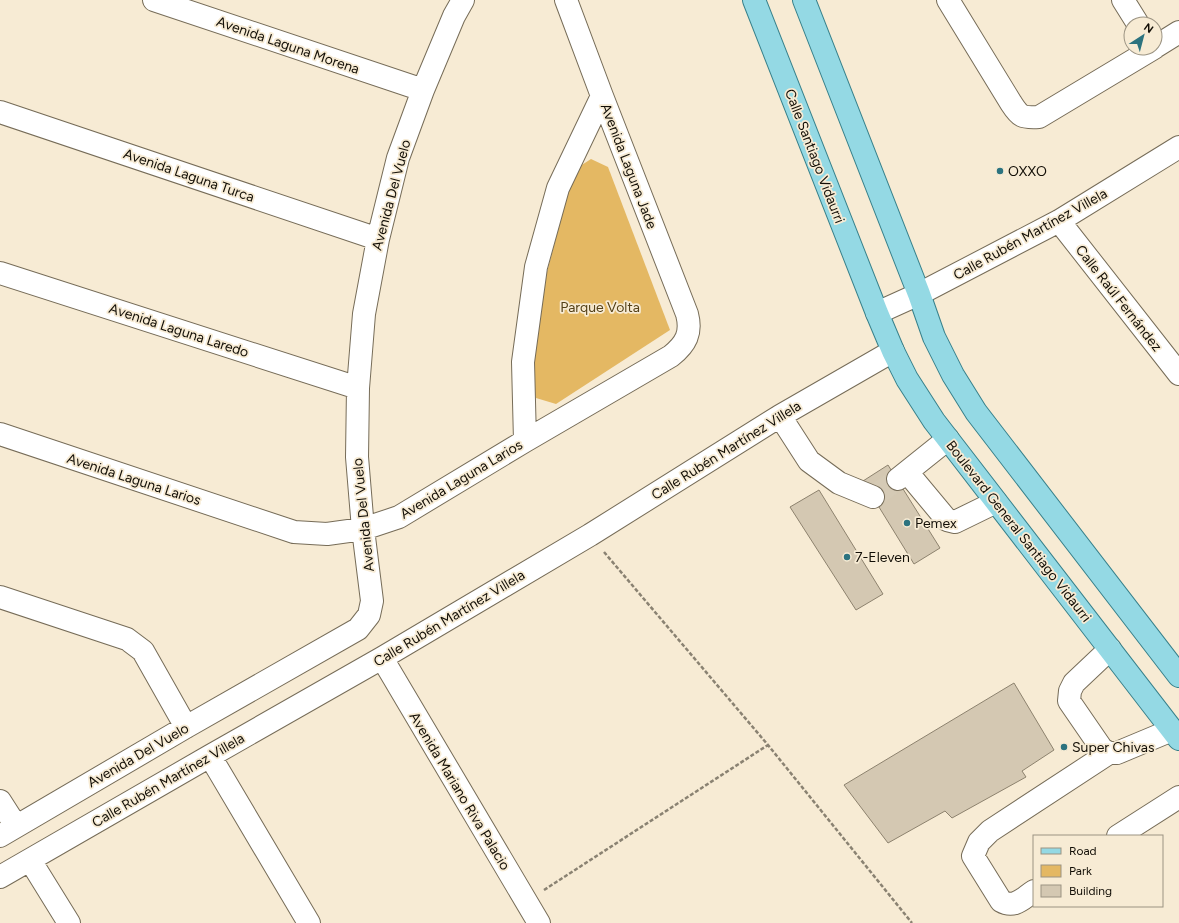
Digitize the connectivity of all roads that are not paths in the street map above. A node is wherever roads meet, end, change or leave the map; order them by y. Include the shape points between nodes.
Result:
1 (154, 0) edge
2 (463, 0) edge
3 (566, 0) edge
4 (754, 0) edge
5 (804, 0) edge
6 (948, 0) edge
7 (1124, 0) edge
8 (1133, 16) edge
9 (1179, 32) edge
10 (1163, 42) edge
11 (1140, 56) edge
12 (423, 90) junction
13 (602, 96) junction
14 (0, 112) edge
15 (1179, 147) edge
16 (1059, 221) junction
17 (378, 239) junction
18 (0, 272) edge
19 (919, 294) junction
20 (877, 313) junction
21 (689, 333) joint
22 (893, 351) junction
23 (1179, 374) edge
24 (358, 388) junction
25 (780, 416) junction
26 (0, 434) edge
27 (948, 439) junction
28 (525, 441) junction
29 (873, 497) dead end
30 (996, 502) junction
31 (363, 529) junction
32 (0, 597) edge
33 (1110, 649) junction
34 (382, 658) junction
35 (1179, 676) edge
36 (186, 727) junction
37 (1176, 735) edge
38 (1109, 753) junction
39 (210, 756) junction
40 (1179, 797) edge
41 (0, 801) edge
42 (8, 831) edge
43 (1120, 835) edge
44 (30, 860) junction
45 (0, 877) edge
46 (1033, 892) edge
47 (69, 923) edge
48 (309, 923) edge
49 (539, 923) edge

1 - 12 street, Avenida Laguna Morena
2 - 12 street, Avenida Del Vuelo
3 - 13 street, Avenida Laguna Jade
4 - 20 main road, Calle Santiago Vidaurri
5 - 19 main road
6 - 11 street via 1014,107 1026,118 1039,117
7 - 8 street
9 - 10 street
12 - 17 street, Avenida Del Vuelo via 398,158
13 - 21 street, Avenida Laguna Jade via 687,314 690,323
13 - 28 street via 558,188 536,266 523,362
14 - 17 street, Avenida Laguna Turca
15 - 16 street, Calle Rubén Martínez Villela
16 - 19 street, Calle Rubén Martínez Villela
16 - 23 street, Calle Raúl Fernández
17 - 24 street, Avenida Del Vuelo via 364,314
18 - 24 street, Avenida Laguna Laredo
19 - 20 street, Calle Rubén Martínez Villela
19 - 35 main road via 934,337 976,412
20 - 22 main road, Boulevard General Santiago Vidaurri
21 - 28 street, Avenida Laguna Larios via 680,350 672,356
22 - 25 street, Calle Rubén Martínez Villela
22 - 27 main road, Boulevard General Santiago Vidaurri via 934,421
24 - 31 street, Avenida Del Vuelo via 357,457
25 - 29 street via 809,462 839,484
25 - 34 street, Calle Rubén Martínez Villela via 590,535
26 - 31 street, Avenida Laguna Larios via 294,532 327,534
27 - 30 main road, Boulevard General Santiago Vidaurri
27 - 30 street via 903,476 947,520 955,522
28 - 31 street, Avenida Laguna Larios via 399,517
30 - 33 main road, Boulevard General Santiago Vidaurri
31 - 36 street, Avenida Del Vuelo via 372,601 369,615 358,629
32 - 36 street via 127,639 143,651
33 - 37 main road, Boulevard General Santiago Vidaurri
33 - 38 street via 1074,683 1070,691 1070,701 1102,749
34 - 39 street, Calle Rubén Martínez Villela
34 - 49 street, Avenida Mariano Riva Palacio
36 - 42 street, Avenida Del Vuelo
37 - 38 street via 1117,753
38 - 46 street via 990,830 978,842 973,856 1001,901 1014,904
39 - 44 street, Calle Rubén Martínez Villela
39 - 48 street
40 - 43 street
41 - 42 street
44 - 45 street, Calle Rubén Martínez Villela
44 - 47 street

